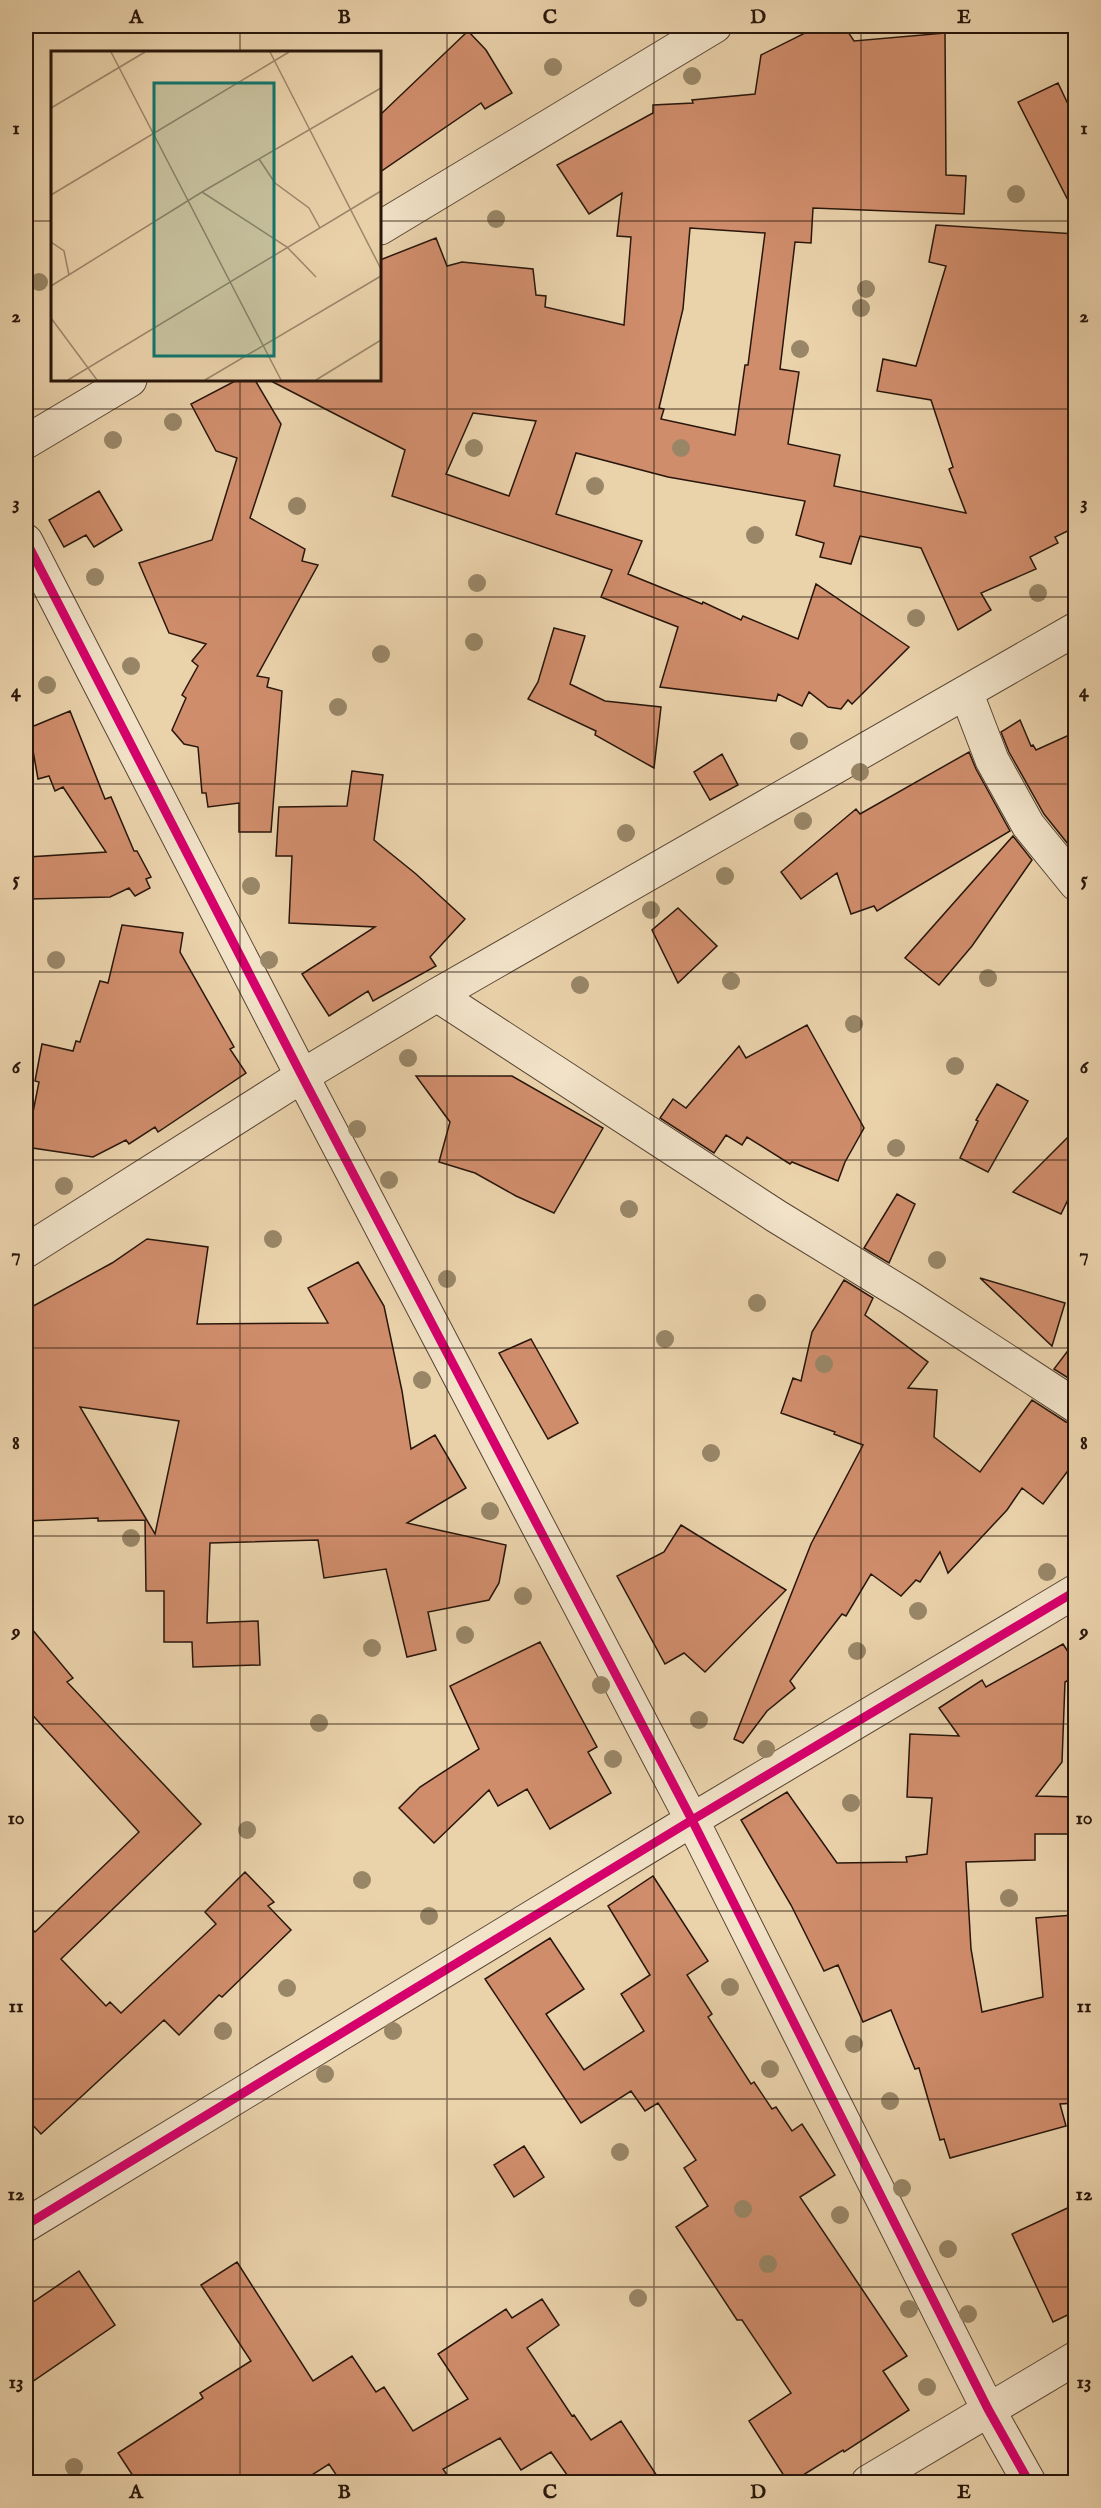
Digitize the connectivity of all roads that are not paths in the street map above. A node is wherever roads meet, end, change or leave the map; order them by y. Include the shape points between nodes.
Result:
1 (715, 26) edge
2 (381, 227) edge
3 (128, 381) edge
4 (26, 442) edge
5 (26, 541) edge
6 (1076, 629) edge
7 (966, 692) junction
8 (1076, 884) edge
9 (437, 995) junction
10 (302, 1076) junction
11 (26, 1251) edge
12 (1076, 1406) edge
13 (1076, 1591) edge
14 (692, 1820) junction
15 (26, 2225) edge
16 (1076, 2358) edge
17 (988, 2409) junction
18 (868, 2482) edge
19 (1029, 2482) edge

1 - 2 street
3 - 4 street
5 - 10 street
6 - 7 street
7 - 8 street via 992,760 1028,825
7 - 9 street
9 - 10 street
9 - 12 street
10 - 11 street
10 - 14 street
13 - 14 street
14 - 15 street
14 - 17 street
16 - 17 street
17 - 18 street
17 - 19 street

